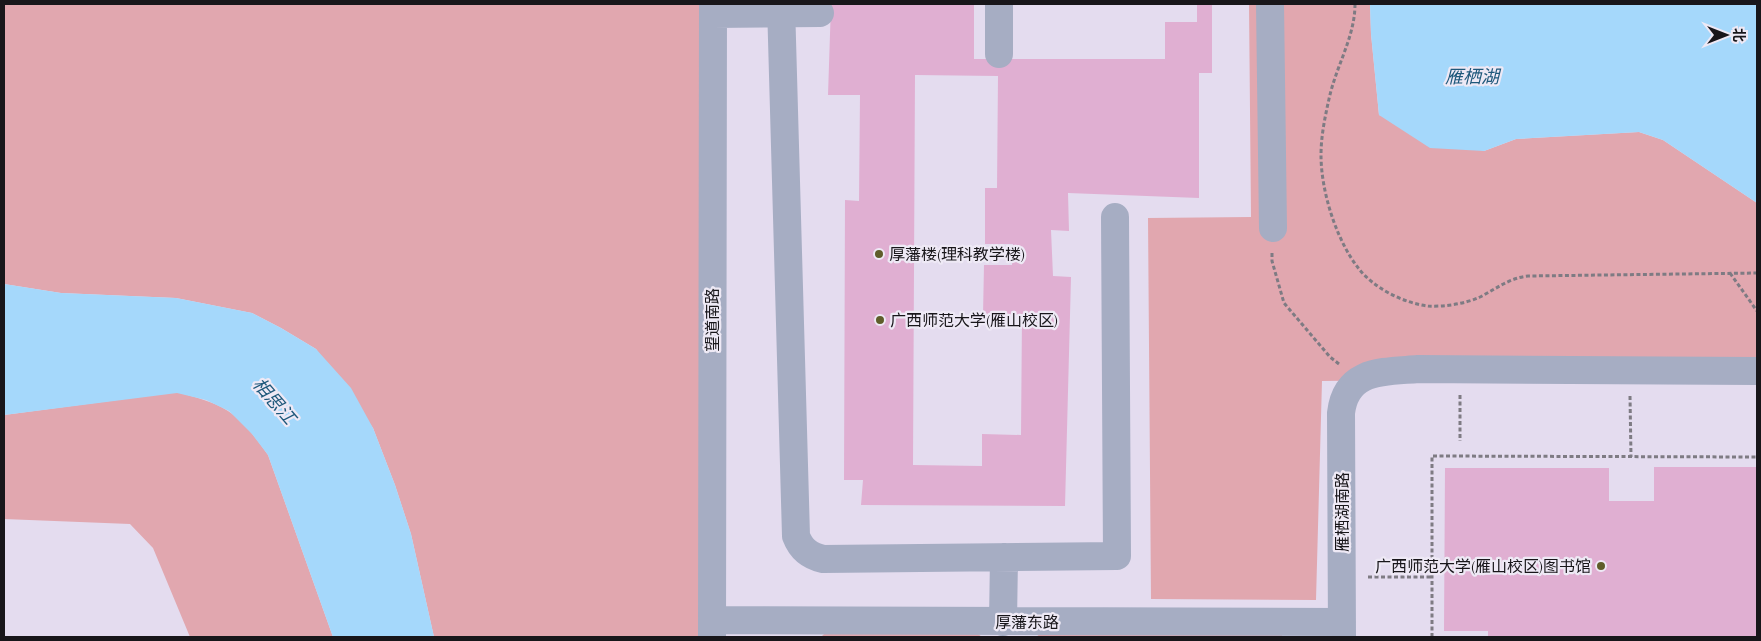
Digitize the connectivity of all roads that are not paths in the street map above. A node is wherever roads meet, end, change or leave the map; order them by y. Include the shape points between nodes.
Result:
1 (999, 4) edge
2 (1270, 4) edge
3 (781, 8) edge
4 (713, 9) edge
5 (820, 13) dead end
6 (999, 54) dead end
7 (1115, 217) dead end
8 (1273, 228) road end
9 (1757, 371) edge
10 (1004, 557) junction
11 (1003, 622) junction
12 (712, 629) edge
13 (1342, 630) edge

1 - 6 street
2 - 8 street
3 - 4 street
3 - 5 street
3 - 10 street via 796,536 800,546 808,554 823,559
4 - 12 street, 望道南路
7 - 10 street via 1117,556
9 - 13 street, 雁栖湖南路 via 1418,369 1378,373 1354,384 1343,400 1341,413
10 - 11 street
11 - 12 street, 厚藩东路
11 - 13 street, 厚藩东路

